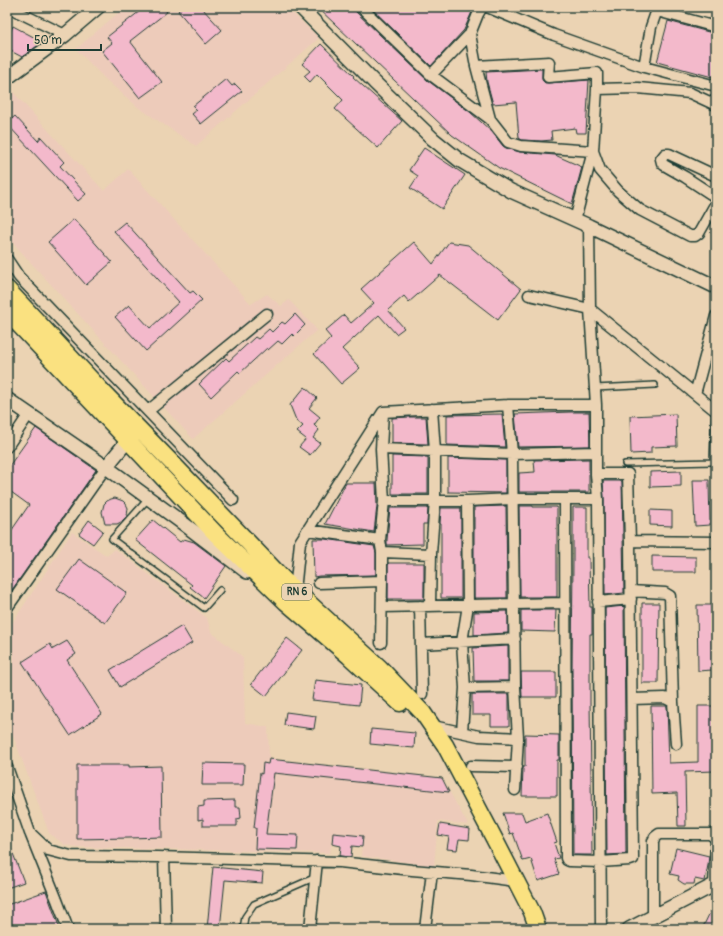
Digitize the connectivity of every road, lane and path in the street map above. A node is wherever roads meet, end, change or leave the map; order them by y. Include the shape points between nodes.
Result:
1 (8, 7) edge
2 (98, 7) edge
3 (300, 7) edge
4 (361, 7) edge
5 (482, 7) edge
6 (487, 7) edge
7 (658, 9) edge
8 (716, 27) edge
9 (470, 34) junction
10 (65, 35) junction
11 (476, 66) junction
12 (644, 67) junction
13 (431, 75) junction
14 (7, 78) edge
15 (716, 86) edge
16 (598, 89) junction
17 (716, 105) edge
18 (490, 119) junction
19 (594, 151) junction
20 (716, 176) edge
21 (575, 220) junction
22 (589, 226) junction
23 (7, 259) edge
24 (716, 287) edge
25 (7, 289) edge
26 (529, 295) dead end
27 (590, 309) junction
28 (7, 312) edge
29 (267, 314) dead end
30 (716, 316) edge
31 (655, 385) dead end
32 (595, 388) junction
33 (695, 394) junction
34 (7, 399) edge
35 (508, 405) junction
36 (596, 405) junction
37 (432, 409) junction
38 (148, 411) junction
39 (715, 411) edge
40 (382, 412) junction
41 (29, 414) junction
42 (138, 428) junction
43 (128, 441) junction
44 (7, 447) edge
45 (381, 450) junction
46 (435, 451) junction
47 (596, 452) junction
48 (512, 454) junction
49 (625, 464) dead end
50 (106, 467) junction
51 (596, 474) junction
52 (221, 488) junction
53 (149, 498) junction
54 (513, 499) junction
55 (565, 499) junction
56 (598, 499) junction
57 (207, 500) junction
58 (233, 500) dead end
59 (435, 500) junction
60 (467, 500) junction
61 (384, 502) junction
62 (307, 530) junction
63 (380, 540) junction
64 (630, 541) junction
65 (716, 542) edge
66 (382, 552) junction
67 (431, 554) junction
68 (382, 581) junction
69 (319, 583) dead end
70 (220, 590) dead end
71 (631, 595) junction
72 (291, 596) junction
73 (565, 602) junction
74 (598, 602) junction
75 (468, 604) junction
76 (514, 604) junction
77 (425, 606) junction
78 (383, 607) junction
79 (7, 608) edge
80 (515, 640) junction
81 (462, 642) junction
82 (381, 643) dead end
83 (421, 644) junction
84 (515, 687) junction
85 (465, 688) junction
86 (422, 694) dead end
87 (632, 700) junction
88 (673, 702) junction
89 (433, 726) junction
90 (462, 732) junction
91 (518, 738) junction
92 (676, 744) dead end
93 (471, 766) dead end
94 (7, 767) edge
95 (517, 767) junction
96 (515, 790) dead end
97 (30, 833) junction
98 (164, 857) junction
99 (317, 861) junction
100 (600, 862) junction
101 (432, 872) junction
102 (316, 877) junction
103 (511, 881) junction
104 (715, 885) edge
105 (653, 916) junction
106 (632, 928) edge
107 (68, 929) edge
108 (166, 929) edge
109 (243, 929) edge
110 (310, 929) edge
111 (425, 929) edge
112 (532, 929) edge
113 (538, 929) edge
114 (601, 929) edge

1 - 10 street
2 - 10 street
3 - 21 street via 433,139 459,160 511,191
4 - 13 street
5 - 9 street
6 - 12 street via 554,35
7 - 8 street
7 - 12 street via 651,27
9 - 11 street
9 - 13 street
10 - 14 street
11 - 16 street via 549,62 548,77 597,73
11 - 18 street
12 - 15 street
13 - 18 street
16 - 17 street via 638,88 690,93
16 - 19 street
18 - 19 street via 508,142 521,146
19 - 20 street via 600,170 618,191 640,210 690,236 699,234 716,199 664,165 661,159 669,154
19 - 21 street
21 - 22 street
22 - 24 street
22 - 27 street
23 - 38 street via 19,277
25 - 42 main road, RN 6
26 - 27 street
27 - 32 street
27 - 33 street
28 - 43 main road, RN 6
29 - 38 street
30 - 33 street
31 - 32 lane
32 - 36 street
33 - 39 street
34 - 41 street
35 - 36 street
35 - 37 street
35 - 48 street
36 - 47 street
37 - 40 street
37 - 46 street
38 - 52 street
39 - 49 lane via 713,462
40 - 45 street
40 - 62 street
41 - 44 street
41 - 50 street
42 - 43 street
42 - 57 main road, RN 6
43 - 50 street
43 - 72 main road, RN 6 via 216,534
45 - 46 street
45 - 61 street
46 - 48 street
46 - 59 street
47 - 48 street
47 - 51 street
48 - 54 street
50 - 53 street
50 - 79 street
51 - 56 street
51 - 64 street via 628,474
52 - 57 street
52 - 58 street
53 - 70 lane via 112,539 204,608
53 - 72 street
54 - 55 street
54 - 60 street
54 - 76 street
55 - 56 street
55 - 73 street
56 - 74 street
57 - 72 main road, RN 6
59 - 60 street
59 - 61 street
59 - 67 street
60 - 75 street
61 - 63 street
62 - 63 street
62 - 72 street via 300,542
63 - 66 street
64 - 65 street
64 - 71 street
66 - 67 street
66 - 68 street
67 - 77 street
68 - 69 street
68 - 78 street
71 - 74 street
71 - 87 street
71 - 88 street via 665,593 670,596
72 - 89 main road, RN 6 via 380,668
72 - 103 main road, RN 6 via 349,656 406,709 434,744 453,775 490,850
73 - 76 street
73 - 100 street via 566,858 569,861
74 - 100 street
75 - 76 street
75 - 77 street
75 - 81 street
76 - 80 street
77 - 78 street
77 - 83 street
78 - 82 street
80 - 81 street
80 - 84 street
81 - 83 street
81 - 85 street
83 - 86 street
84 - 85 street
84 - 91 street
85 - 90 street
87 - 88 street via 665,698
87 - 100 street via 633,859
88 - 92 street
89 - 90 street
89 - 103 main road, RN 6 via 445,745
90 - 91 street via 479,736
91 - 95 street
93 - 95 street
94 - 97 street
95 - 96 street
97 - 98 street via 48,850 71,856
97 - 107 street
98 - 99 street
98 - 108 street
99 - 101 street
99 - 102 street
100 - 114 street
101 - 103 street
101 - 111 street
102 - 109 lane via 254,904 245,917
102 - 110 street
103 - 112 main road, RN 6
103 - 113 main road, RN 6 via 532,912
104 - 105 street
104 - 105 street via 714,837 710,834 659,834 653,841
105 - 106 street

